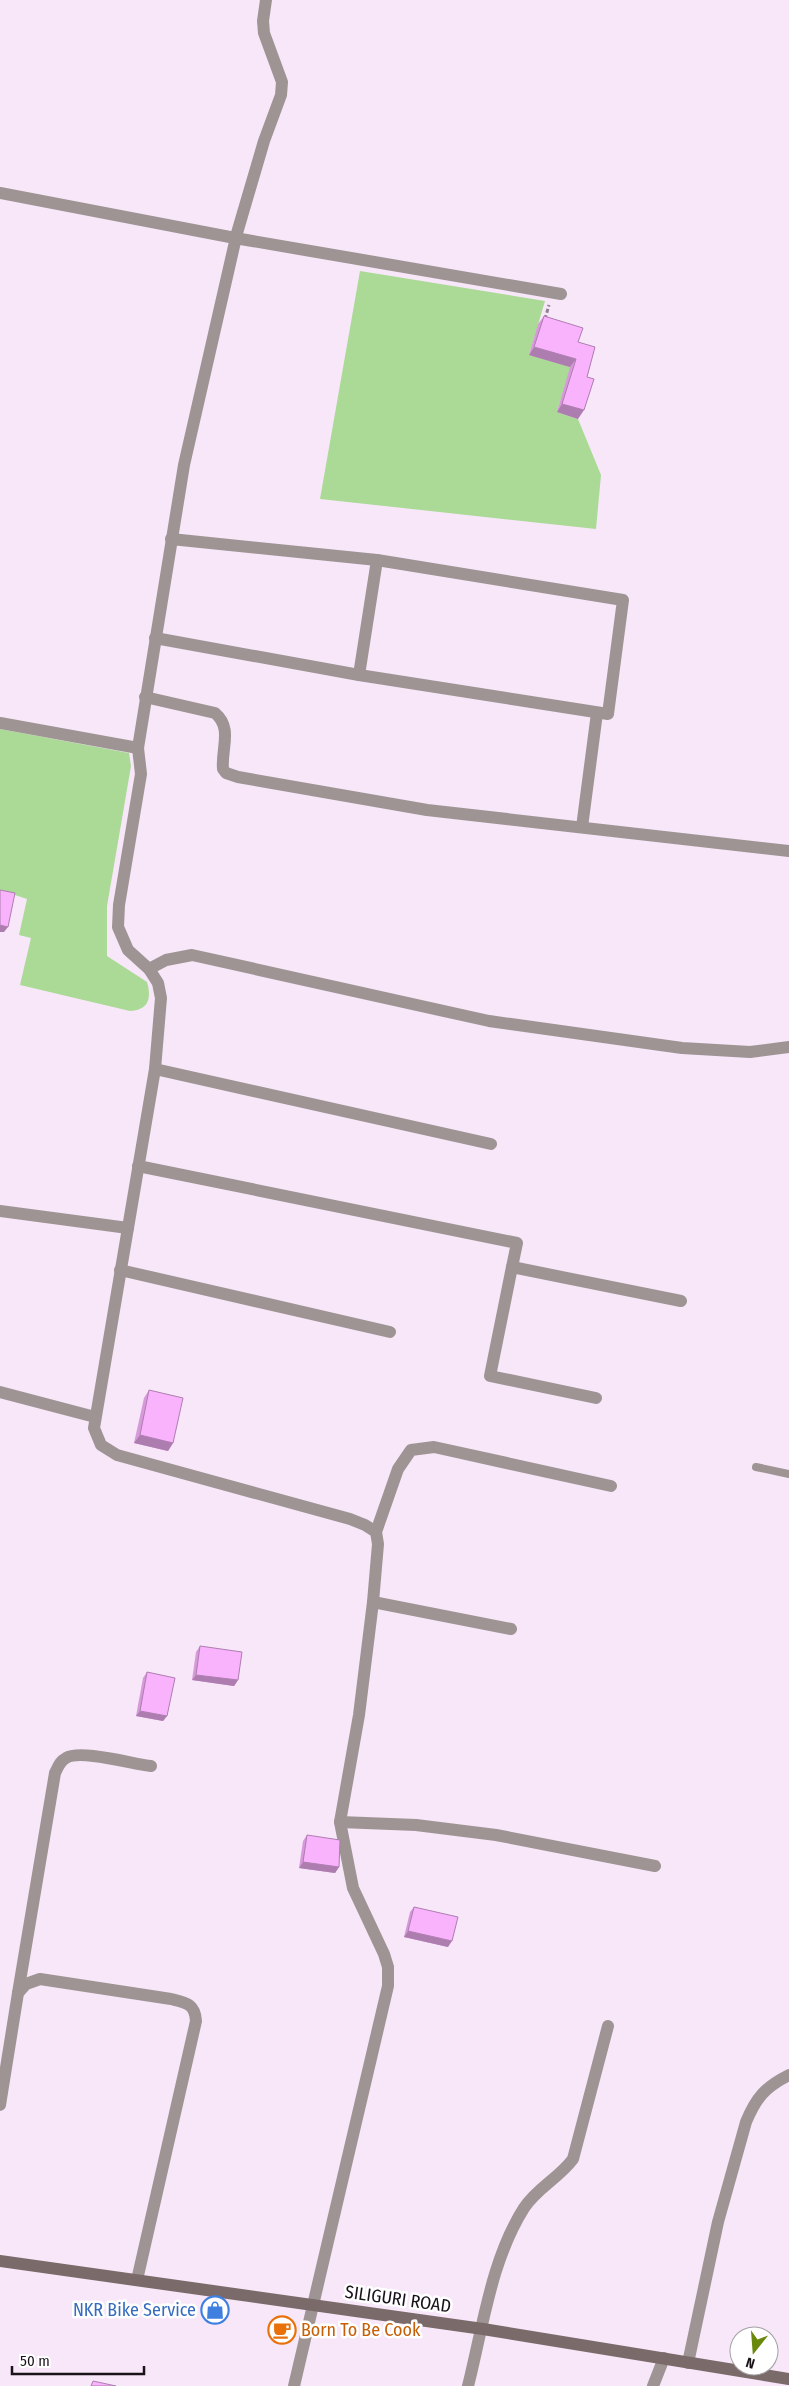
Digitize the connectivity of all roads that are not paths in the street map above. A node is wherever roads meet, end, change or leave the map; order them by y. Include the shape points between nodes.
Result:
1 (266, 0) edge
2 (0, 193) edge
3 (235, 238) junction
4 (557, 294) road end
5 (171, 538) junction
6 (377, 560) junction
7 (155, 638) junction
8 (360, 675) junction
9 (145, 697) junction
10 (597, 713) junction
11 (0, 723) edge
12 (138, 748) junction
13 (582, 826) junction
14 (789, 851) edge
15 (149, 969) junction
16 (789, 1047) edge
17 (155, 1069) junction
18 (491, 1144) dead end
19 (138, 1166) junction
20 (0, 1211) edge
21 (128, 1228) junction
22 (512, 1267) junction
23 (120, 1270) junction
24 (681, 1301) dead end
25 (390, 1332) dead end
26 (0, 1392) edge
27 (596, 1398) dead end
28 (95, 1416) junction
29 (756, 1467) dead end
30 (789, 1474) edge
31 (611, 1486) dead end
32 (376, 1532) junction
33 (373, 1602) junction
34 (511, 1629) dead end
35 (151, 1766) dead end
36 (340, 1822) junction
37 (655, 1866) dead end
38 (18, 1992) junction
39 (608, 2026) dead end
40 (789, 2075) edge
41 (0, 2104) edge
42 (0, 2261) edge
43 (137, 2280) junction
44 (314, 2304) junction
45 (483, 2329) junction
46 (664, 2358) junction
47 (688, 2363) junction
48 (789, 2379) edge
49 (294, 2386) edge
50 (468, 2386) edge
51 (654, 2386) edge

1 - 3 street via 264,34 282,82 281,95
2 - 3 street
3 - 4 street
3 - 5 street
5 - 6 street
5 - 7 street
6 - 8 street
6 - 10 street via 623,600 608,714
7 - 8 street
7 - 9 street
8 - 10 street
9 - 12 street
9 - 13 street via 215,713 220,717 226,731 224,769 238,777 427,810
10 - 13 street
11 - 12 street
12 - 15 street via 141,774 118,927 128,950
13 - 14 street
15 - 16 street via 166,960 192,955 489,1022 682,1048 750,1052
15 - 17 street via 160,990
17 - 18 street
17 - 19 street
19 - 21 street
19 - 22 street via 517,1243
20 - 21 street
21 - 23 street
22 - 24 street
22 - 27 street via 490,1376
23 - 25 street
23 - 28 street
26 - 28 street
28 - 32 street via 96,1439 117,1454 350,1519
29 - 30 lane
31 - 32 street via 434,1447 416,1449 408,1454 398,1469
32 - 33 street via 378,1544
33 - 34 street
33 - 36 street via 359,1715
35 - 38 street via 81,1755 68,1757 60,1764 55,1773
36 - 37 street via 416,1825 496,1834
36 - 44 street via 353,1888 384,1954 388,1986
38 - 41 street
38 - 43 street via 26,1984 40,1979 171,1999 189,2003 195,2010 196,2021
39 - 45 street via 572,2159 564,2172 526,2205 509,2233 498,2261
40 - 47 street via 762,2093 746,2122 718,2222
42 - 43 main road, SILIGURI ROAD
43 - 44 main road, SILIGURI ROAD
44 - 45 main road, SILIGURI ROAD
44 - 49 street
45 - 46 main road, SILIGURI ROAD
45 - 50 street
46 - 47 main road, SILIGURI ROAD
46 - 51 street
47 - 48 main road, SILIGURI ROAD

